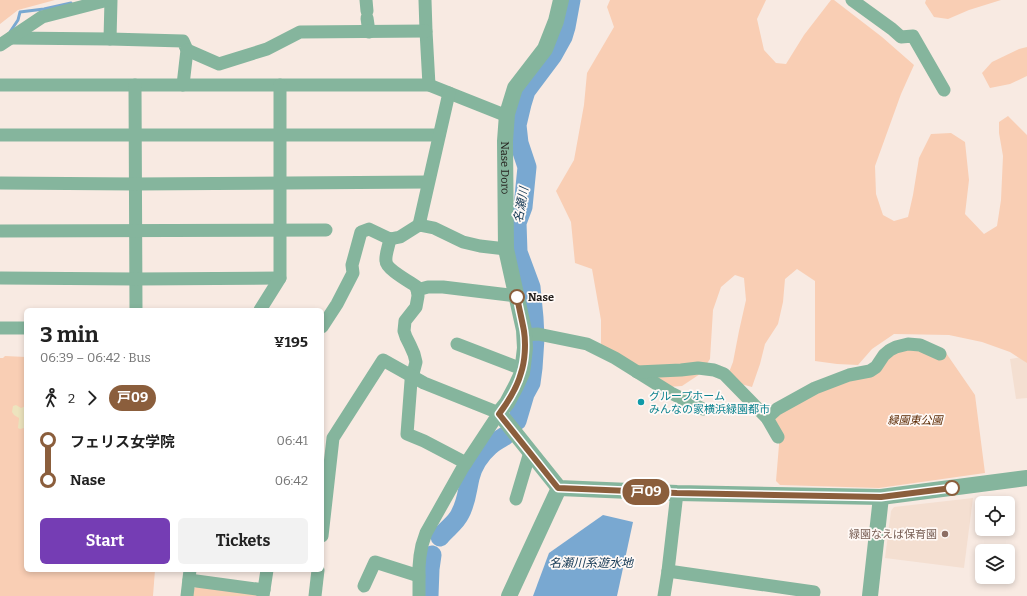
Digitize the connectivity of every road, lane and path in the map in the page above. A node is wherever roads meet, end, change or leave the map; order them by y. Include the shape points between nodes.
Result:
1 (110, 0) edge
2 (425, 0) edge
3 (561, 0) edge
4 (852, 0) edge
5 (366, 10) edge
6 (426, 31) junction
7 (369, 32) junction
8 (11, 38) junction
9 (110, 39) junction
10 (0, 45) edge
11 (187, 50) junction
12 (0, 85) edge
13 (135, 85) junction
14 (183, 85) junction
15 (280, 85) junction
16 (429, 85) junction
17 (944, 90) dead end
18 (449, 93) junction
19 (507, 116) junction
20 (280, 134) junction
21 (0, 135) edge
22 (439, 135) junction
23 (135, 136) junction
24 (428, 182) junction
25 (0, 183) edge
26 (280, 183) junction
27 (136, 184) junction
28 (419, 225) junction
29 (280, 230) junction
30 (326, 230) dead end
31 (0, 231) edge
32 (136, 231) junction
33 (390, 239) junction
34 (506, 249) junction
35 (0, 278) edge
36 (280, 278) junction
37 (136, 279) junction
38 (417, 290) junction
39 (516, 296) junction
40 (136, 308) edge
41 (261, 308) edge
42 (324, 324) edge
43 (0, 328) edge
44 (24, 328) edge
45 (531, 334) junction
46 (457, 344) dead end
47 (940, 354) dead end
48 (522, 369) junction
49 (637, 372) junction
50 (413, 377) junction
51 (703, 410) dead end
52 (499, 414) junction
53 (767, 418) junction
54 (778, 437) dead end
55 (530, 452) junction
56 (466, 463) junction
57 (1027, 478) edge
58 (558, 488) junction
59 (677, 493) junction
60 (881, 497) junction
61 (516, 499) dead end
62 (324, 520) edge
63 (668, 571) junction
64 (267, 572) edge
65 (318, 572) edge
66 (189, 575) edge
67 (419, 576) junction
68 (364, 586) dead end
69 (264, 593) edge
70 (187, 596) edge
71 (315, 596) edge
72 (419, 596) edge
73 (510, 596) edge
74 (664, 596) edge
75 (813, 596) edge
76 (870, 596) edge

1 - 8 street via 42,17
1 - 9 street
2 - 6 street
3 - 19 street, Nase Doro via 545,49 515,88
4 - 17 street via 901,37 914,36
5 - 7 street
6 - 7 street
6 - 16 street
7 - 11 street via 300,32 268,49 219,64
8 - 9 street
8 - 10 street
9 - 11 street via 183,41
11 - 14 street
12 - 13 street
13 - 14 street
13 - 23 street
14 - 15 street
15 - 16 street
15 - 20 street
16 - 18 street
18 - 19 street
18 - 22 street
19 - 34 street, Nase Doro
20 - 22 street
20 - 23 street
20 - 26 street
21 - 23 street
22 - 24 street
23 - 27 street
24 - 26 street
24 - 28 street
25 - 27 street
26 - 27 street
26 - 29 street
27 - 32 street
28 - 33 street via 400,237
28 - 34 street via 434,228 463,242
29 - 30 street
29 - 32 street
29 - 36 street
31 - 32 street
32 - 37 street
33 - 38 street via 387,265 404,280 417,287
33 - 42 street via 368,229 359,232 352,265 353,273
34 - 39 street, Nase Doro
35 - 37 street
36 - 37 street
36 - 41 street
37 - 40 street
38 - 39 street via 443,287
38 - 50 street via 416,307 405,320 404,331 416,362
39 - 45 street, Nase Doro
43 - 44 street
45 - 48 street, Nase Doro via 525,348
45 - 49 street via 587,344
46 - 48 street
47 - 53 street via 920,345 896,347 884,355 870,372 848,375 815,388 777,409
48 - 52 street, Nase Doro via 516,386
49 - 51 street
49 - 53 street via 698,368 714,370 724,374
50 - 52 street
50 - 56 street via 407,434
50 - 62 street via 383,360 333,434
52 - 55 street
52 - 56 street
53 - 54 street
55 - 58 street
55 - 61 street
56 - 67 street via 426,533 420,556
57 - 60 street
58 - 59 street
58 - 73 street
59 - 60 street
59 - 63 street
60 - 76 street
63 - 74 street
63 - 75 street via 814,592
64 - 69 street
65 - 71 street
66 - 69 street
66 - 70 street
67 - 68 street via 375,562
67 - 72 street

